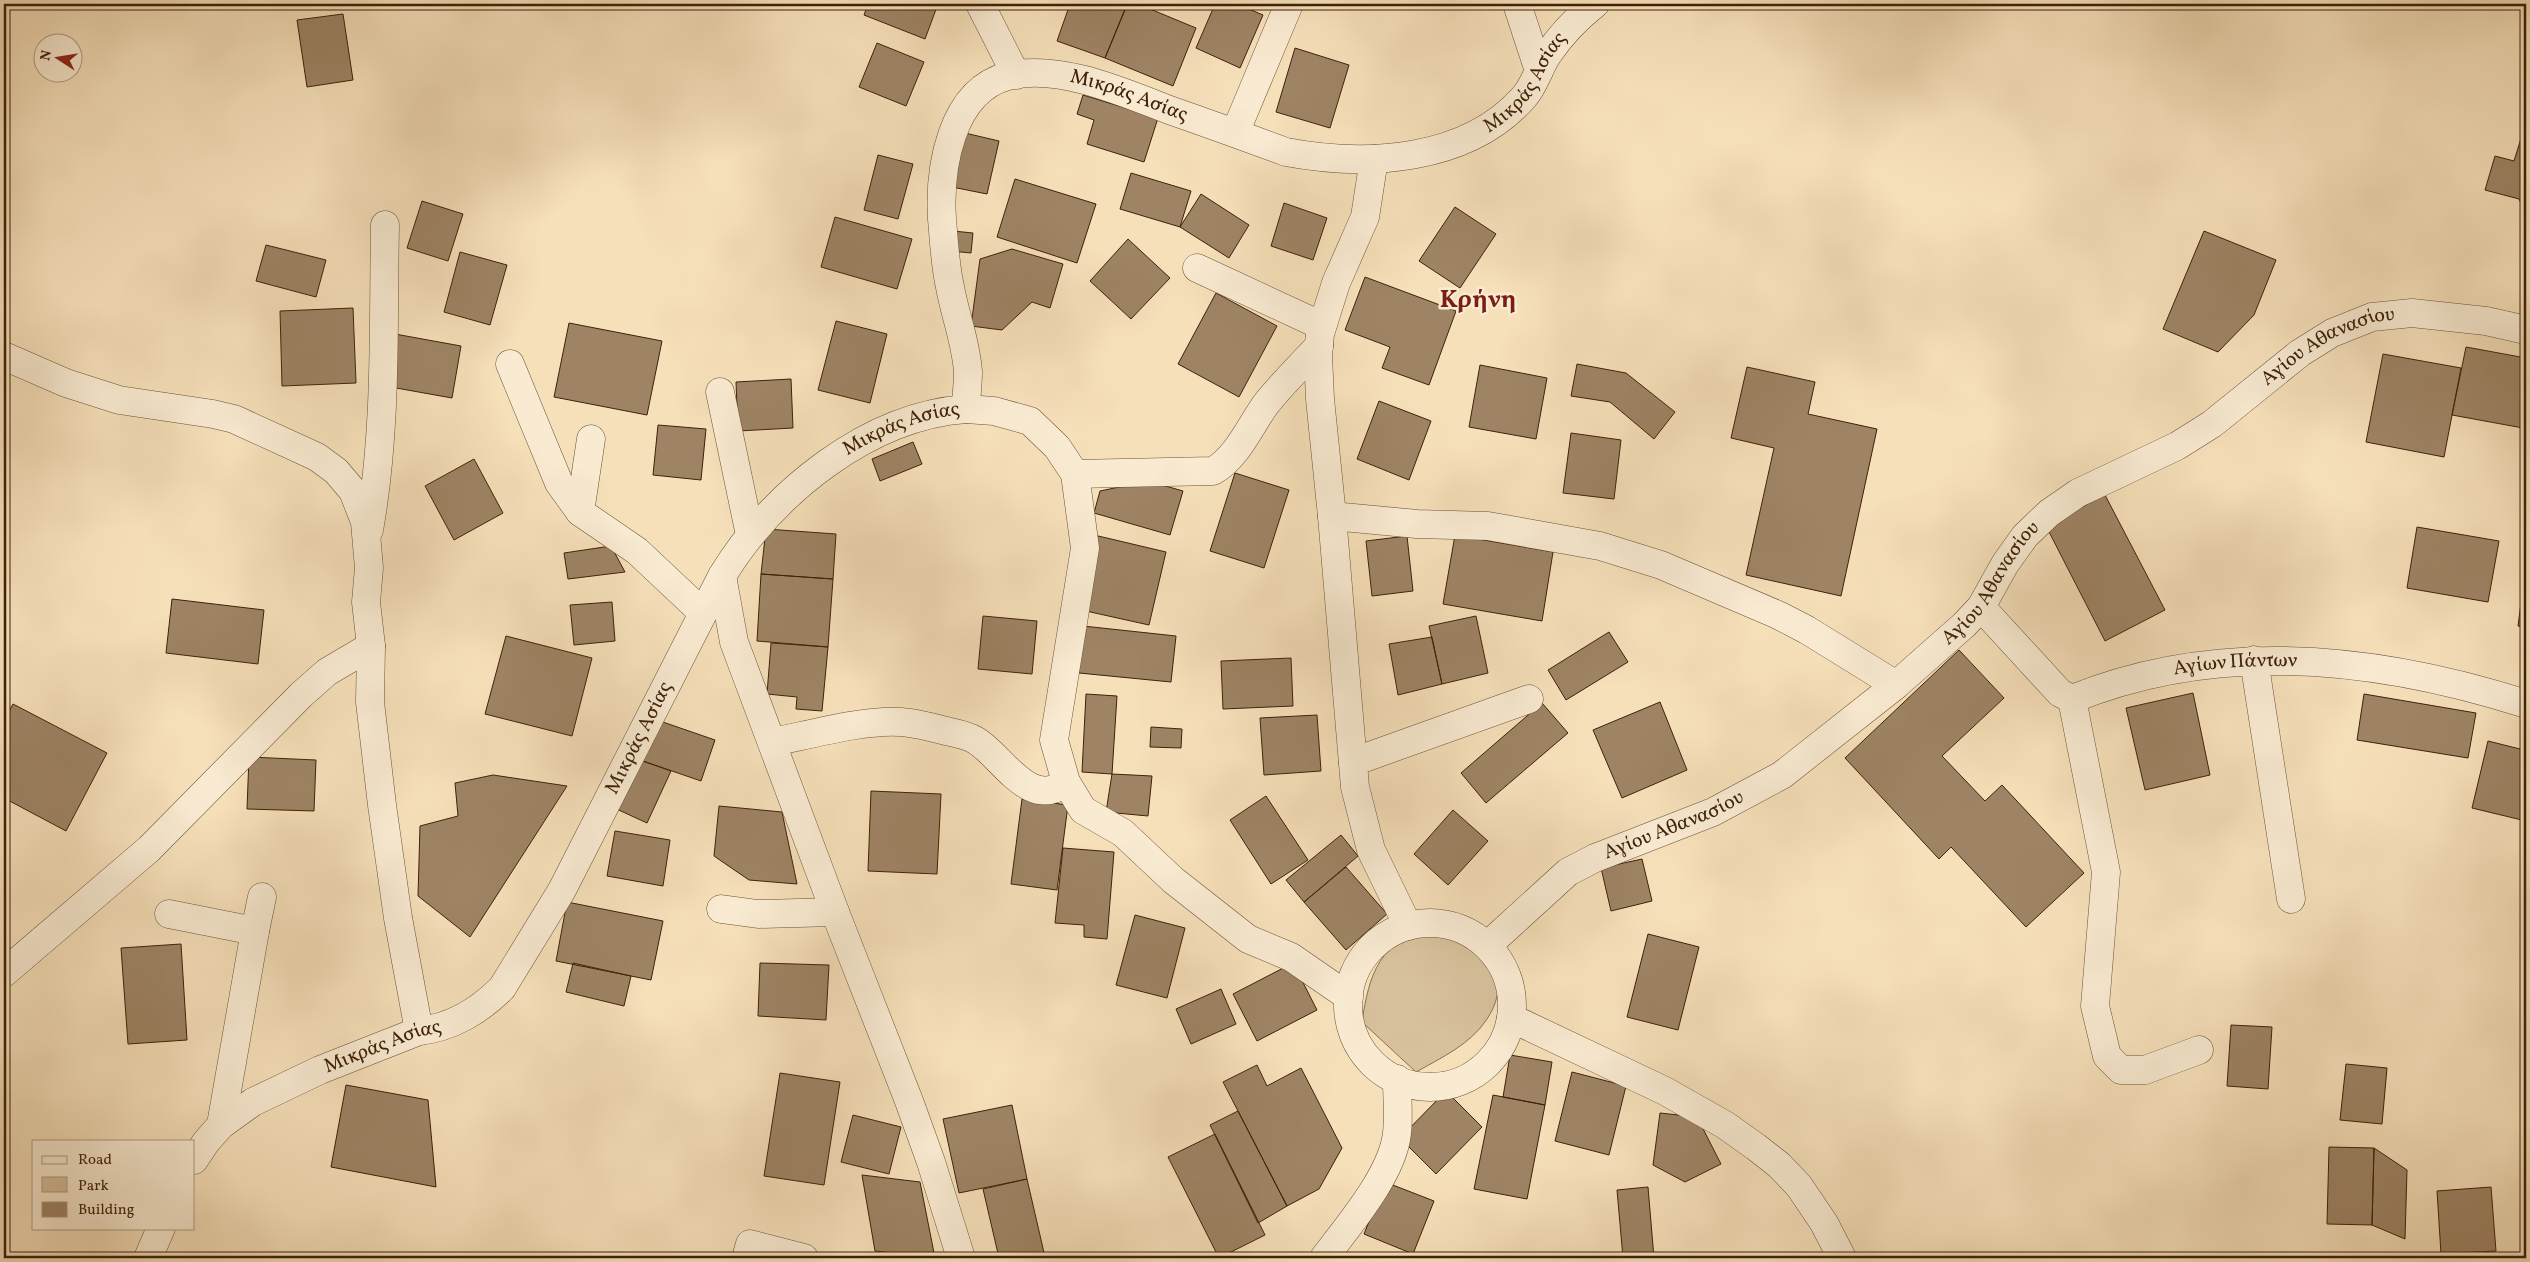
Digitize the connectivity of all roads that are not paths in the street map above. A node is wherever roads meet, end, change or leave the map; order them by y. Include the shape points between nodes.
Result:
1 (980, 4) edge
2 (1289, 4) edge
3 (1517, 4) edge
4 (1594, 4) edge
5 (1539, 71) junction
6 (1016, 75) junction
7 (1235, 133) junction
8 (1374, 160) junction
9 (385, 225) dead end
10 (1197, 268) dead end
11 (2526, 330) edge
12 (1321, 336) junction
13 (4, 356) edge
14 (510, 364) dead end
15 (720, 392) dead end
16 (966, 409) junction
17 (591, 439) dead end
18 (1075, 474) junction
19 (580, 512) junction
20 (1332, 516) junction
21 (750, 535) junction
22 (366, 549) junction
23 (722, 576) junction
24 (1980, 607) junction
25 (703, 613) junction
26 (371, 646) junction
27 (2254, 660) junction
28 (1896, 685) junction
29 (2072, 699) junction
30 (1529, 700) dead end
31 (2526, 704) edge
32 (773, 742) junction
33 (1353, 762) junction
34 (1066, 782) junction
35 (262, 897) dead end
36 (2291, 899) dead end
37 (721, 909) dead end
38 (835, 912) junction
39 (168, 914) dead end
40 (1408, 926) junction
41 (254, 931) junction
42 (1488, 945) junction
43 (4, 973) edge
44 (1349, 997) junction
45 (1511, 1018) junction
46 (419, 1031) junction
47 (2199, 1050) dead end
48 (1397, 1080) junction
49 (222, 1125) junction
50 (195, 1158) edge
51 (160, 1230) edge
52 (148, 1258) edge
53 (746, 1258) edge
54 (804, 1258) edge
55 (961, 1258) edge
56 (1324, 1258) edge
57 (1842, 1258) edge

1 - 6 street
2 - 7 street
3 - 5 street
4 - 5 street, Μικράς Ασίας via 1567,28
5 - 8 street, Μικράς Ασίας via 1525,96 1506,116 1485,131 1443,148
6 - 7 street, Μικράς Ασίας via 1082,80
6 - 16 street, Μικράς Ασίας via 992,83 973,100 958,122 944,160 942,219 950,287 968,371
7 - 8 street, Μικράς Ασίας via 1301,155
8 - 12 street via 1365,217 1336,283
9 - 22 street via 381,428 377,487
10 - 12 street
11 - 24 street, Αγίου Αθανασίου via 2486,320 2412,313 2372,317 2332,333 2294,357 2212,424 2177,446 2089,486 2060,505 2024,536
12 - 18 street via 1221,467 1213,471
12 - 20 street via 1320,400
13 - 22 street via 66,383 119,400 234,419 317,457 336,471 353,491 365,522
14 - 19 street via 559,483
15 - 21 street
16 - 18 street via 994,411 1030,421 1057,446
16 - 21 street, Μικράς Ασίας via 924,416 859,445 791,492
17 - 19 street
18 - 34 street via 1086,548 1054,740
19 - 25 street via 637,551
20 - 28 street via 1416,524 1488,526 1600,546 1661,565 1778,615
20 - 33 street
21 - 23 street, Μικράς Ασίας
22 - 26 street via 369,568 366,602
23 - 25 street, Μικράς Ασίας
23 - 32 street via 734,642
24 - 28 street, Αγίου Αθανασίου
24 - 29 street via 2060,693
25 - 46 street, Μικράς Ασίας via 562,890 502,988 489,1001 465,1016 432,1030
26 - 43 street via 327,672 301,695 149,850
26 - 46 street via 370,702 382,804 398,918
27 - 29 street, Αγίων Πάντων via 2187,667 2105,687
27 - 31 street, Αγίων Πάντων via 2319,662 2429,676
27 - 36 street
28 - 42 street, Αγίου Αθανασίου via 1782,775 1713,812 1603,854 1568,872
29 - 47 street via 2106,872 2095,1006 2107,1056 2121,1070 2145,1070
30 - 33 street
32 - 34 street via 871,724 900,722 975,740 994,754 1020,782 1048,790
32 - 38 street
33 - 40 street via 1359,808 1371,850
34 - 44 street via 1083,810 1123,834 1173,880 1248,939 1292,957
35 - 41 street
37 - 38 street via 758,914
38 - 55 street via 925,1145
39 - 41 street
40 - 42 street via 1444,923
40 - 44 street via 1388,934 1371,948 1354,975
41 - 49 street
42 - 45 street via 1502,964 1509,982
44 - 48 street via 1352,1027 1359,1046 1379,1069
45 - 48 street via 1496,1053 1469,1077 1433,1087
45 - 57 street via 1665,1092 1725,1125 1756,1147 1799,1186
46 - 49 street, Μικράς Ασίας via 271,1092 237,1111
48 - 56 street via 1397,1134 1387,1164 1370,1197
49 - 50 street, Μικράς Ασίας
51 - 52 street
53 - 54 street via 750,1244

